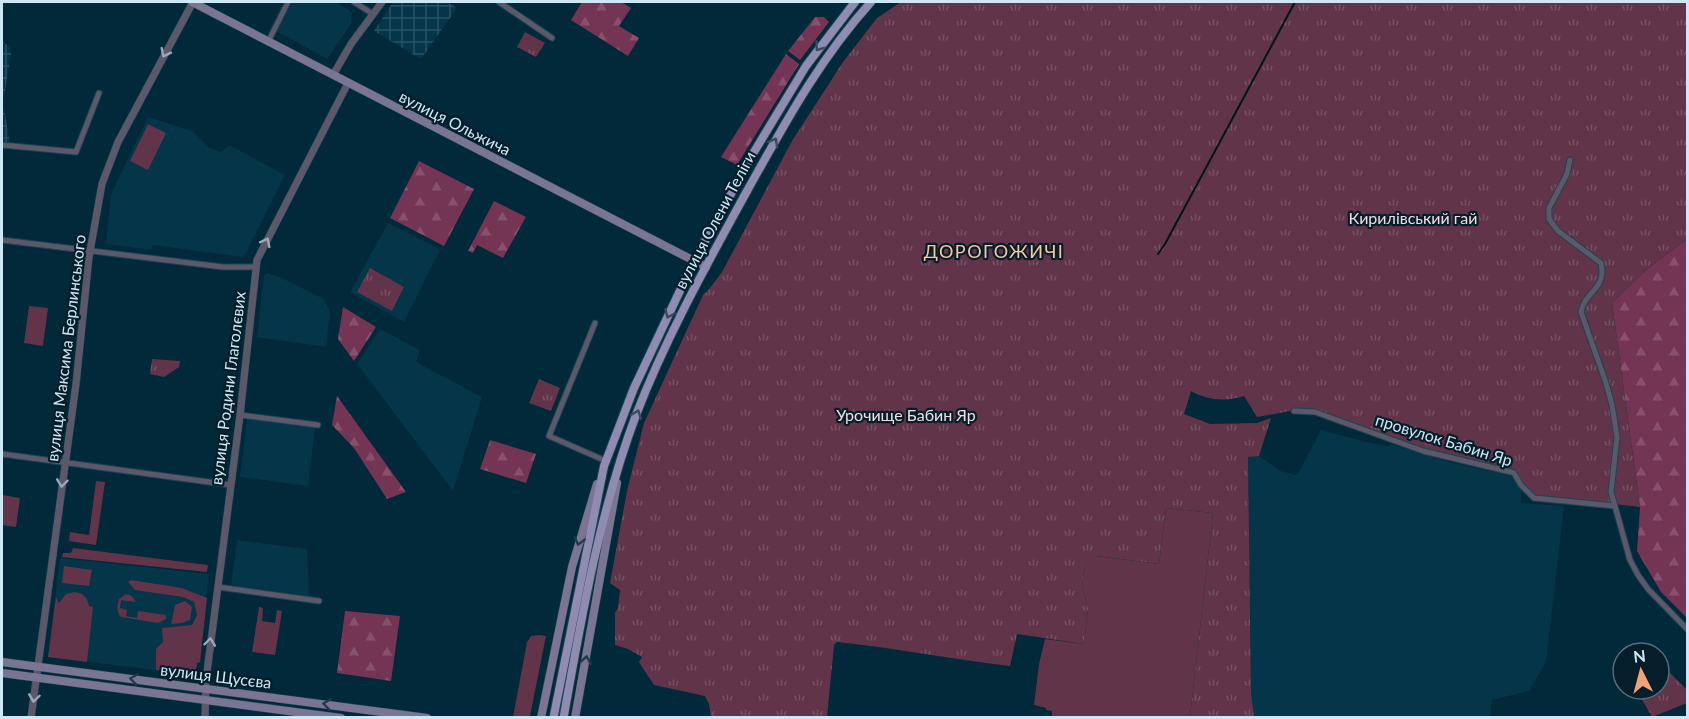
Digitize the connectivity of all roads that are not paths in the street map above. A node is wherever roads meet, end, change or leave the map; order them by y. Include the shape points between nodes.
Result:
1 (193, 2) edge
2 (288, 2) edge
3 (354, 2) edge
4 (382, 2) edge
5 (499, 2) edge
6 (855, 2) edge
7 (871, 2) edge
8 (373, 14) junction
9 (552, 38) dead end
10 (268, 42) junction
11 (333, 75) junction
12 (348, 83) junction
13 (99, 93) dead end
14 (2, 145) edge
15 (1570, 160) dead end
16 (2, 240) edge
17 (90, 250) junction
18 (694, 261) junction
19 (256, 267) junction
20 (706, 267) junction
21 (595, 323) dead end
22 (1294, 411) dead end
23 (240, 415) junction
24 (318, 425) dead end
25 (2, 454) edge
26 (65, 463) junction
27 (605, 463) junction
28 (619, 469) junction
29 (231, 485) junction
30 (1614, 506) junction
31 (218, 587) junction
32 (319, 601) dead end
33 (1688, 630) edge
34 (2, 662) edge
35 (38, 667) junction
36 (2, 673) edge
37 (36, 678) junction
38 (206, 688) junction
39 (206, 700) junction
40 (554, 715) dead end
41 (564, 715) dead end
42 (31, 717) edge
43 (205, 717) edge
44 (341, 717) edge
45 (427, 717) edge
46 (541, 717) edge
47 (575, 717) edge

1 - 10 main road, вулиця Ольжича
1 -> 17 street, вулиця Максима Берлинського via 112,157 102,184
2 - 10 street
3 - 8 street
4 - 8 street
5 - 9 street
6 -> 18 main road, вулиця Олени Теліги via 801,74
20 -> 7 main road, вулиця Олени Теліги via 822,62
8 - 11 street
10 - 11 main road, вулиця Ольжича
11 - 12 main road, вулиця Ольжича
12 - 18 main road, вулиця Ольжича
19 -> 12 street, вулиця Родини Глаголєвих
13 - 14 street via 76,152
15 - 30 street via 1549,207 1549,219 1558,231 1601,263 1604,273 1602,281 1582,303 1581,312 1606,382 1616,426 1611,492
16 - 17 street
17 - 19 street via 223,267
17 - 26 street, вулиця Максима Берлинського
18 - 20 main road, вулиця Ольжича
18 -> 27 main road, вулиця Олени Теліги via 634,388
19 - 23 street, вулиця Родини Глаголєвих
28 -> 20 main road, вулиця Олени Теліги via 649,384
21 - 27 street via 549,436
22 - 30 street, провулок Бабин Яр via 1315,412 1423,451 1515,473 1534,498
23 - 24 street
23 - 29 street, вулиця Родини Глаголєвих
25 - 26 street
26 - 29 street
26 -> 35 street, вулиця Максима Берлинського
27 - 40 main road, вулиця Олени Теліги
27 -> 46 main road, вулиця Олени Теліги via 572,567
28 - 41 main road, вулиця Олени Теліги via 582,613
47 -> 28 main road, вулиця Олени Теліги
29 - 31 street, вулиця Родини Глаголєвих
30 - 33 street via 1638,575
31 - 32 street
38 -> 31 street, вулиця Родини Глаголєвих
34 - 35 main road, вулиця Щусєва
35 - 37 street, вулиця Максима Берлинського
38 -> 35 main road, вулиця Щусєва
36 - 37 main road, вулиця Щусєва
37 - 39 main road, вулиця Щусєва
37 -> 42 street, вулиця Максима Берлинського
38 - 39 street, вулиця Родини Глаголєвих
45 -> 38 main road, вулиця Щусєва
39 - 43 street, вулиця Родини Глаголєвих
39 - 44 main road, вулиця Щусєва

